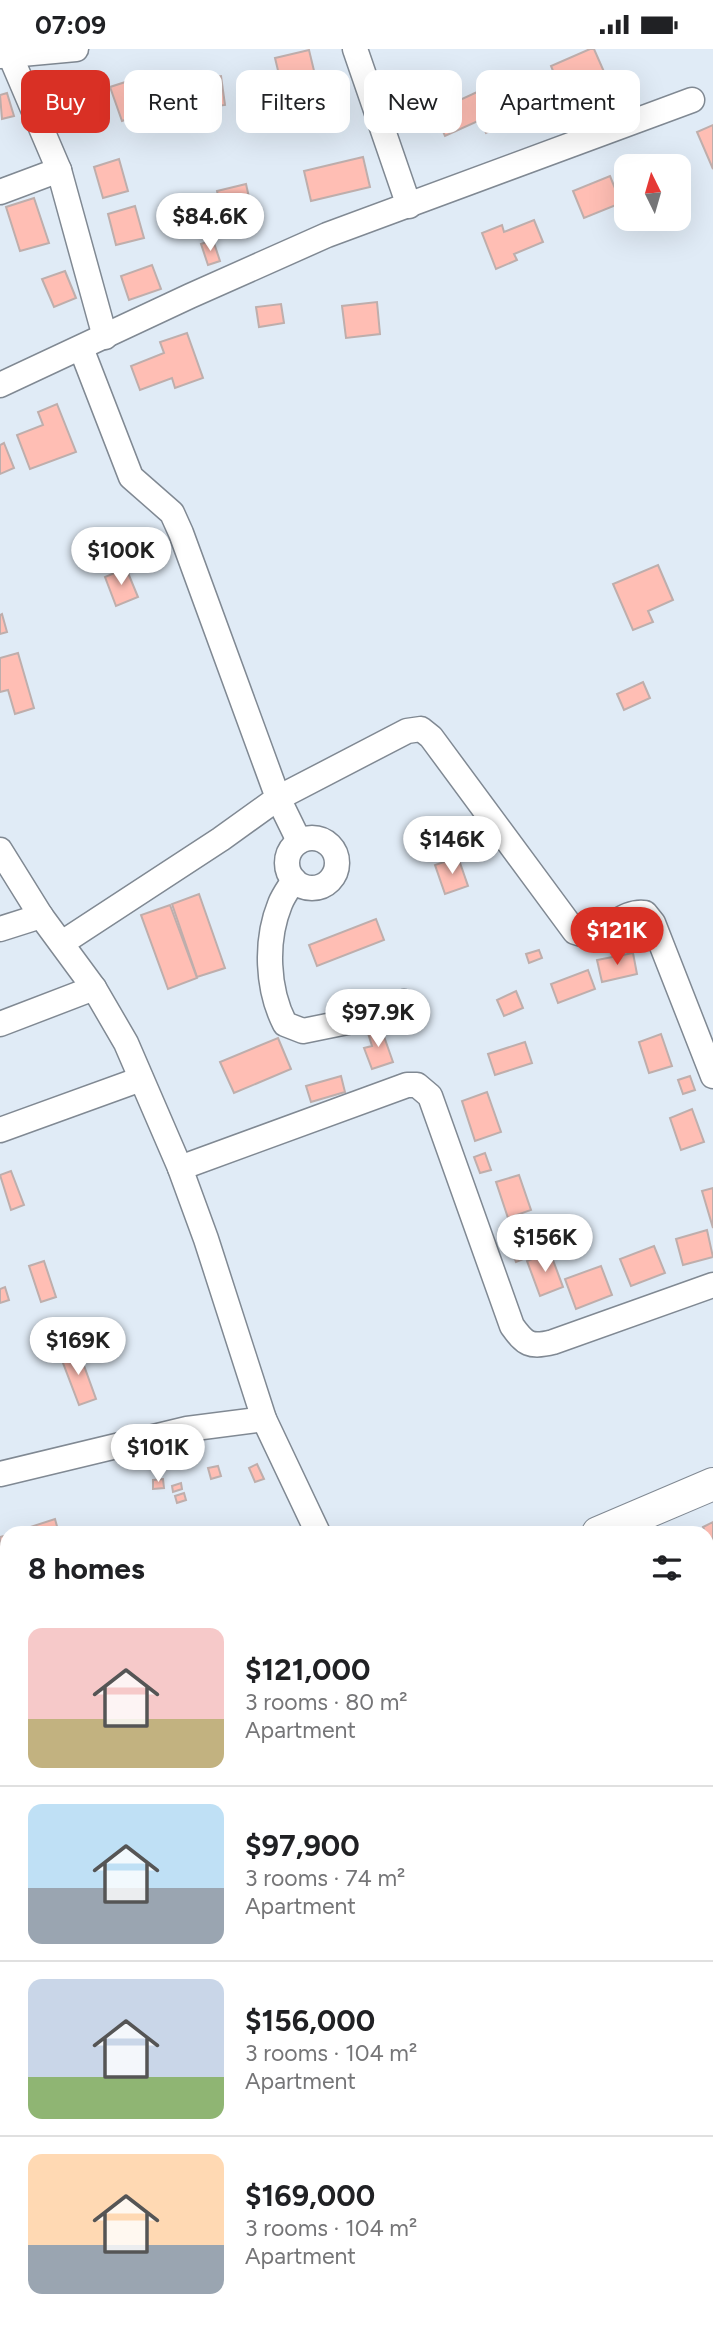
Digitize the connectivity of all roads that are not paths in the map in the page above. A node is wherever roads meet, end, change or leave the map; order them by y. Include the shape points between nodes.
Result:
1 (76, 49) edge
2 (355, 49) edge
3 (5, 56) edge
4 (692, 100) dead end
5 (59, 170) junction
6 (0, 192) edge
7 (410, 206) junction
8 (105, 337) junction
9 (81, 348) junction
10 (0, 385) edge
11 (278, 798) junction
12 (299, 841) junction
13 (0, 850) edge
14 (294, 880) junction
15 (41, 916) junction
16 (0, 929) edge
17 (62, 943) junction
18 (94, 988) junction
19 (404, 1002) dead end
20 (0, 1024) edge
21 (713, 1076) edge
22 (141, 1079) junction
23 (0, 1130) edge
24 (180, 1168) junction
25 (713, 1285) edge
26 (264, 1419) junction
27 (0, 1474) edge
28 (713, 1485) edge
29 (315, 1526) edge
30 (615, 1526) edge

1 - 3 street
2 - 7 street
3 - 5 street
4 - 7 street
5 - 6 street
5 - 8 street
7 - 8 street via 304,245
8 - 9 street
9 - 10 street
9 - 11 street via 131,477 172,513 181,533
11 - 12 street
11 - 17 street
11 - 21 street via 407,731 421,729 575,932 592,934 634,911 645,913 653,923
12 - 14 street via 287,859
12 - 14 street via 319,838 328,843 338,860 337,871 331,880 313,888
13 - 15 street
14 - 19 street via 280,902 272,929 272,987 285,1024 303,1031 314,1029 362,1019
15 - 16 street
15 - 17 street
17 - 18 street
18 - 20 street
18 - 22 street
22 - 23 street
22 - 24 street
24 - 25 street via 417,1085 430,1096 512,1327 523,1342 538,1346 553,1342
24 - 26 street
26 - 27 street via 187,1429
26 - 29 street
28 - 30 main road

